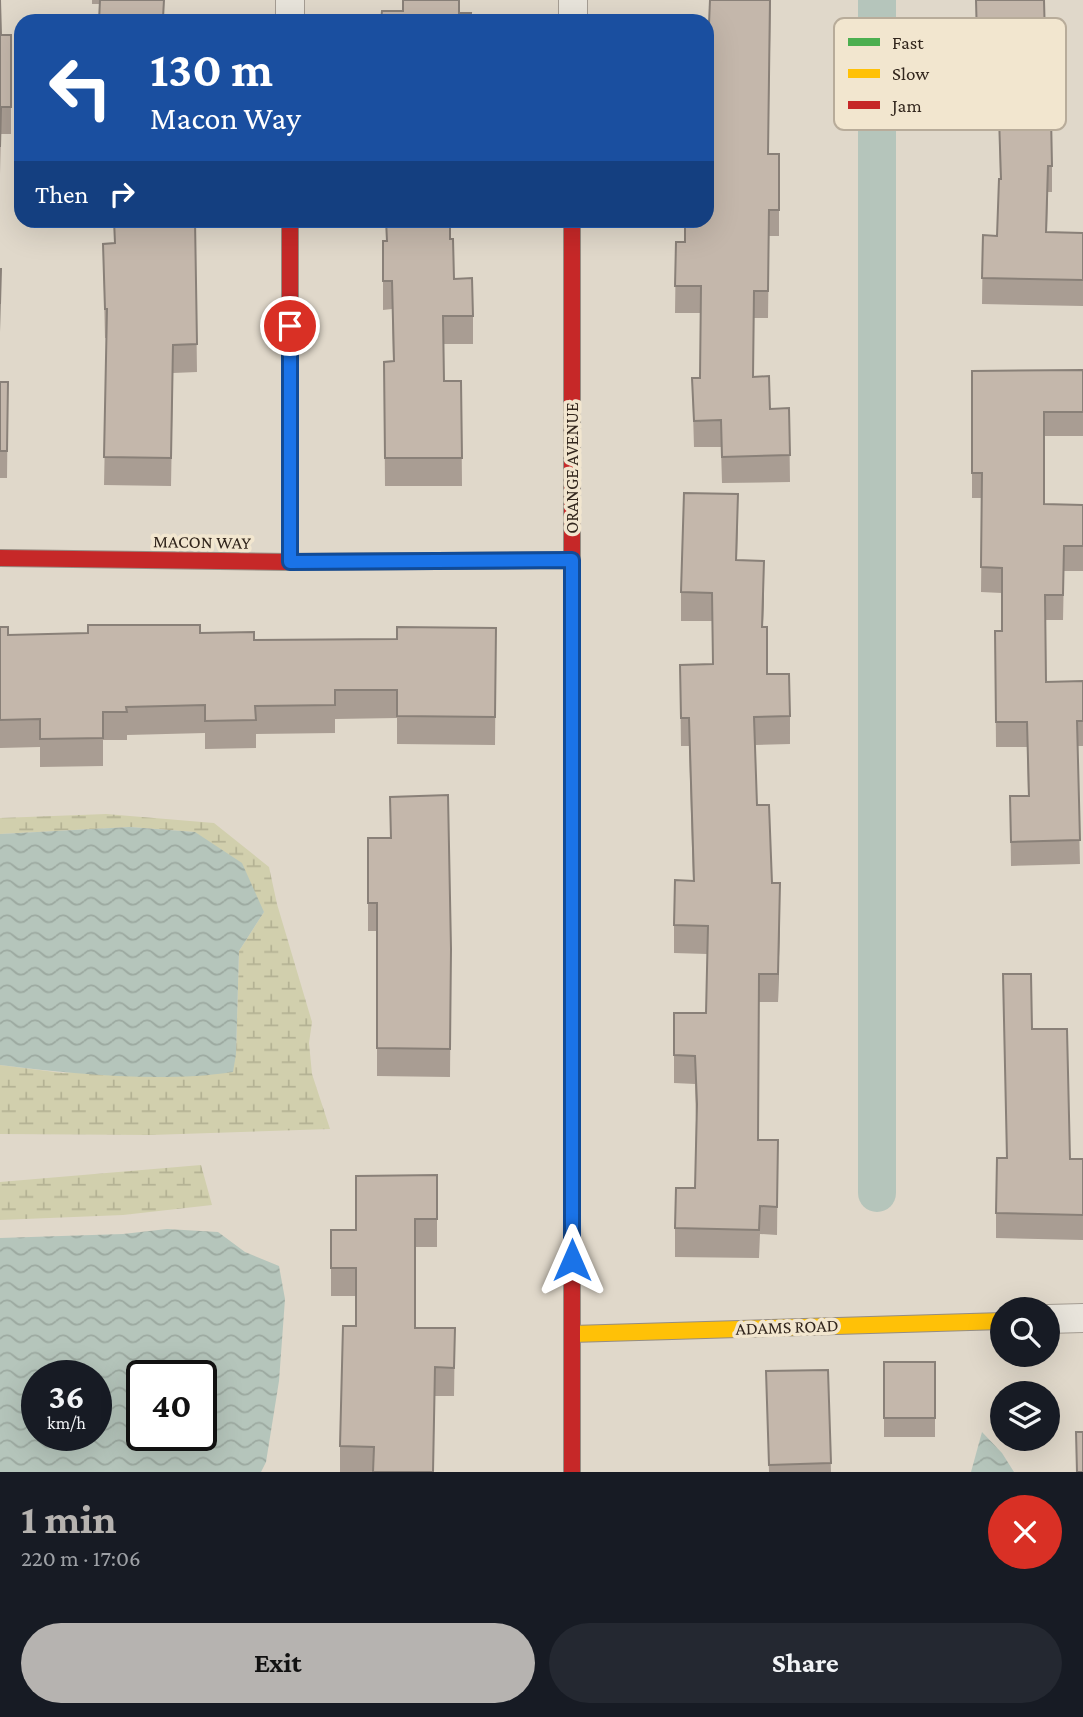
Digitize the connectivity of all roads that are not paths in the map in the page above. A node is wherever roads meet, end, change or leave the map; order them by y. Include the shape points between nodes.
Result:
1 (290, 228) edge
2 (572, 228) edge
3 (0, 558) edge
4 (572, 560) junction
5 (290, 562) junction
6 (1083, 1318) edge
7 (1060, 1319) edge
8 (990, 1321) edge
9 (572, 1334) junction
10 (572, 1472) edge

1 - 5 street
2 - 4 street, ORANGE AVENUE
3 - 5 street, MACON WAY
4 - 5 street, MACON WAY
4 - 9 street, ORANGE AVENUE
6 - 7 street
8 - 9 street, ADAMS ROAD
9 - 10 street, ORANGE AVENUE

